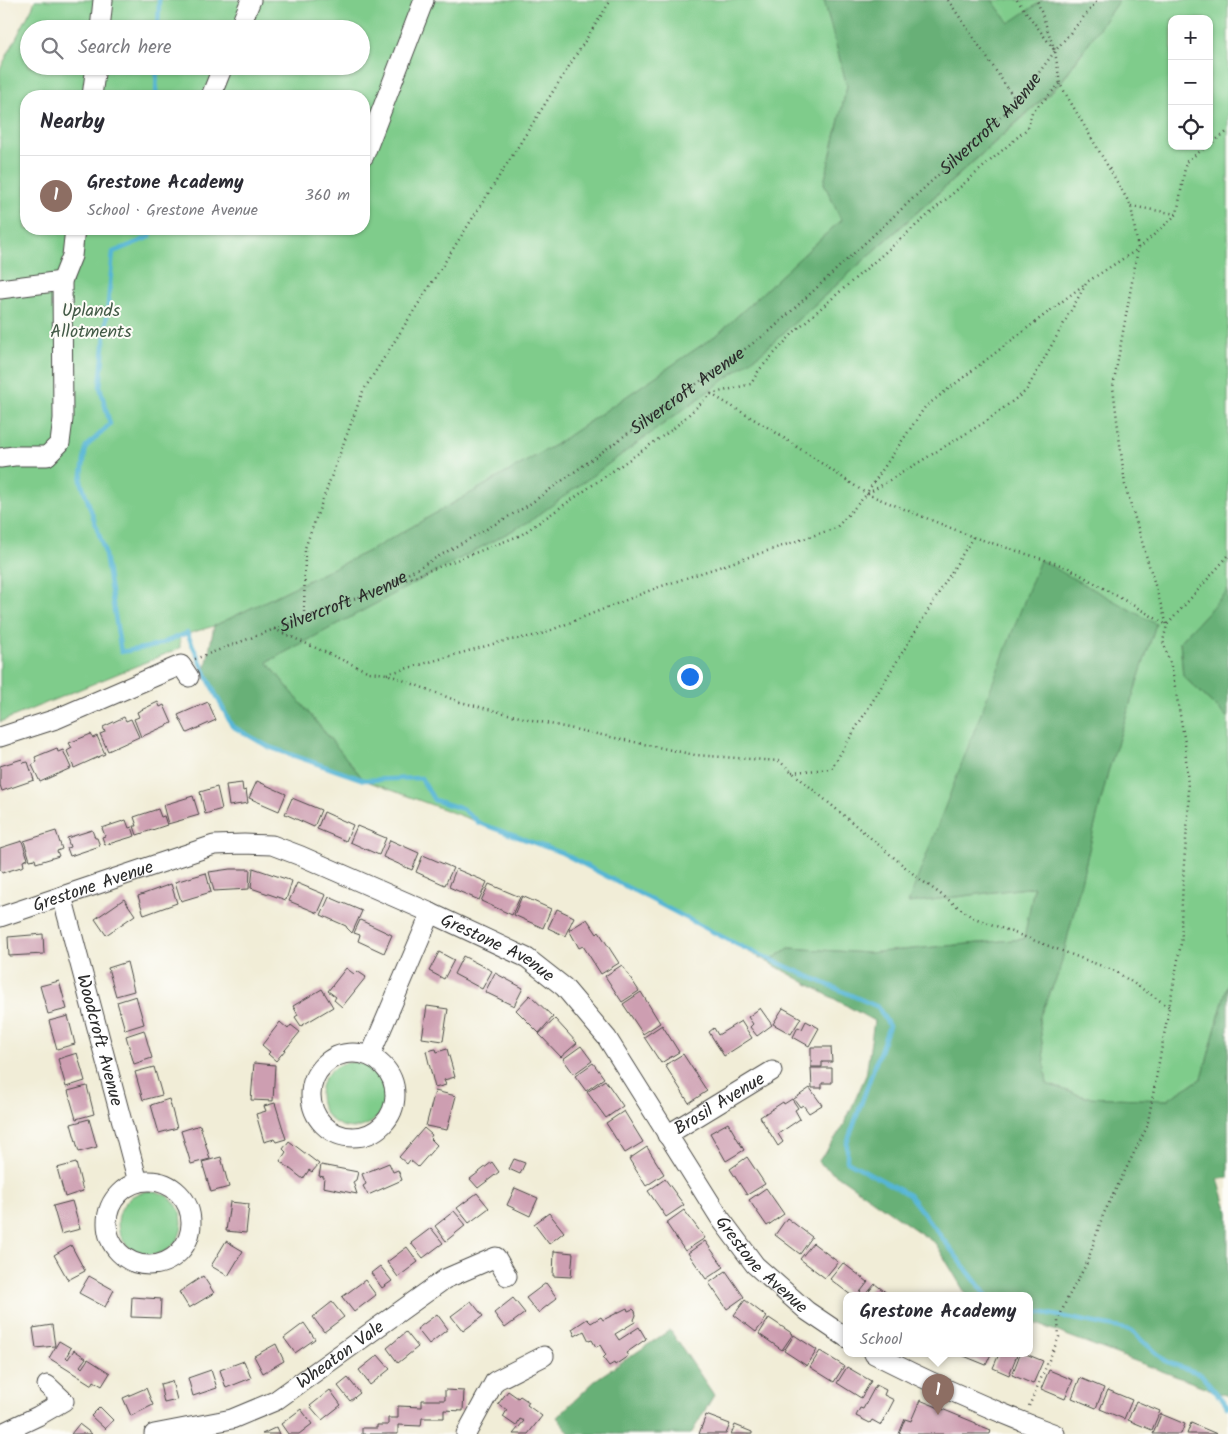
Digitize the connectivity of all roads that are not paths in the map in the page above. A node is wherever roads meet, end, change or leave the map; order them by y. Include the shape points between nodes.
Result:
1 (103, 0) edge
2 (251, 0) edge
3 (424, 0) edge
4 (101, 20) edge
5 (243, 20) edge
6 (95, 75) edge
7 (219, 75) edge
8 (93, 90) edge
9 (213, 90) edge
10 (370, 140) edge
11 (74, 235) edge
12 (62, 281) junction
13 (0, 289) edge
14 (0, 458) edge
15 (189, 669) road end
16 (0, 737) edge
17 (62, 896) junction
18 (431, 913) junction
19 (0, 917) edge
20 (370, 1056) junction
21 (772, 1071) dead end
22 (666, 1135) junction
23 (138, 1182) junction
24 (507, 1276) dead end
25 (843, 1335) edge
26 (544, 1356) dead end
27 (880, 1357) edge
28 (47, 1385) dead end
29 (0, 1434) edge
30 (154, 1434) edge
31 (466, 1434) edge
32 (1055, 1434) edge

1 - 4 street
2 - 5 street
3 - 10 street
6 - 8 street
7 - 9 street
11 - 12 street via 72,256
12 - 13 street
12 - 14 street via 63,419 60,443 47,456
15 - 16 street via 181,665 56,719
17 - 18 street, Grestone Avenue via 214,845 272,845
17 - 19 street, Grestone Avenue
17 - 23 street, Woodcroft Avenue
18 - 20 street
18 - 22 street, Grestone Avenue via 527,958 564,987 607,1038
20 - 20 street via 382,1064 393,1082 391,1112 377,1129 368,1134 338,1134 320,1121 315,1112 311,1092 313,1082 318,1072 333,1058 353,1053
21 - 22 street, Brosil Avenue
22 - 25 street, Grestone Avenue via 720,1218 756,1265 807,1311
23 - 23 street via 158,1182 168,1186 189,1209 188,1240 166,1262 145,1265 134,1262 125,1258 111,1242 107,1221 113,1201 128,1186
24 - 30 street, Wheaton Vale via 496,1257 445,1279 275,1401 232,1419
26 - 31 street via 495,1381
27 - 32 street via 921,1378
28 - 29 street via 64,1401

